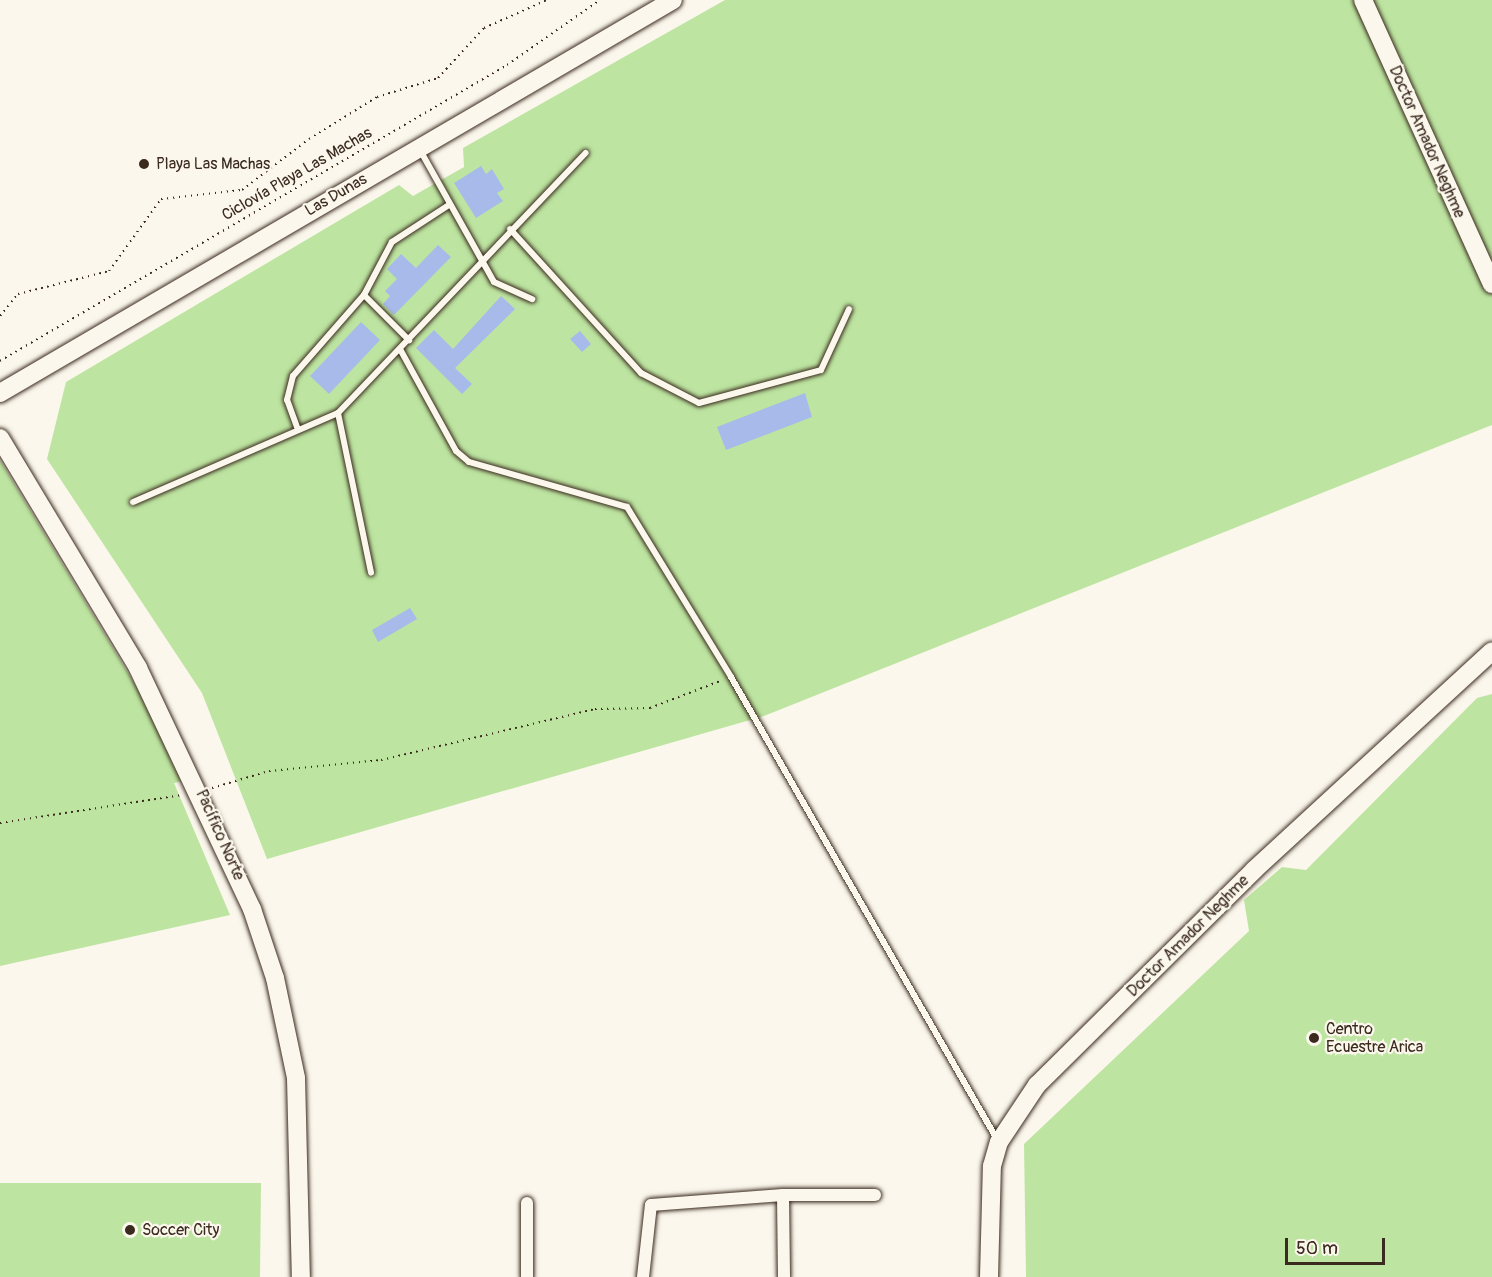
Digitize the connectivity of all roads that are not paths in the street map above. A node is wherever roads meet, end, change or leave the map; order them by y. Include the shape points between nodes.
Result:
1 (673, 0) edge
2 (1363, 0) edge
3 (418, 147) junction
4 (586, 153) dead end
5 (449, 205) junction
6 (510, 229) junction
7 (482, 267) junction
8 (1492, 284) edge
9 (364, 295) junction
10 (532, 299) dead end
11 (849, 309) dead end
12 (409, 340) junction
13 (400, 349) junction
14 (0, 393) edge
15 (338, 413) junction
16 (297, 427) junction
17 (0, 438) edge
18 (134, 502) dead end
19 (371, 573) dead end
20 (1492, 651) edge
21 (999, 1142) junction
22 (783, 1195) junction
23 (875, 1195) dead end
24 (527, 1203) dead end
25 (301, 1277) edge
26 (527, 1277) edge
27 (643, 1277) edge
28 (784, 1277) edge
29 (989, 1277) edge

1 - 3 main road, Las Dunas
2 - 8 main road, Doctor Amador Neghme
3 - 5 lane
3 - 14 main road, Las Dunas
4 - 6 lane
5 - 7 lane
5 - 9 lane via 392,242
6 - 7 lane
6 - 11 lane via 641,373 699,402 820,370
7 - 10 lane via 494,282
7 - 12 lane
9 - 12 lane
9 - 16 lane via 293,376 287,400
12 - 13 lane
13 - 15 lane
13 - 21 lane via 456,452 469,462 627,507 732,677
15 - 16 lane
15 - 19 lane
16 - 18 lane
17 - 25 main road, Pacífico Norte via 138,668 201,791 252,909 287,1027 301,1128
20 - 21 main road, Doctor Amador Neghme via 1254,870 1062,1060 1037,1085
21 - 29 main road, Doctor Amador Neghme via 992,1166
22 - 23 street
22 - 27 street via 651,1205
22 - 28 street
24 - 26 street

